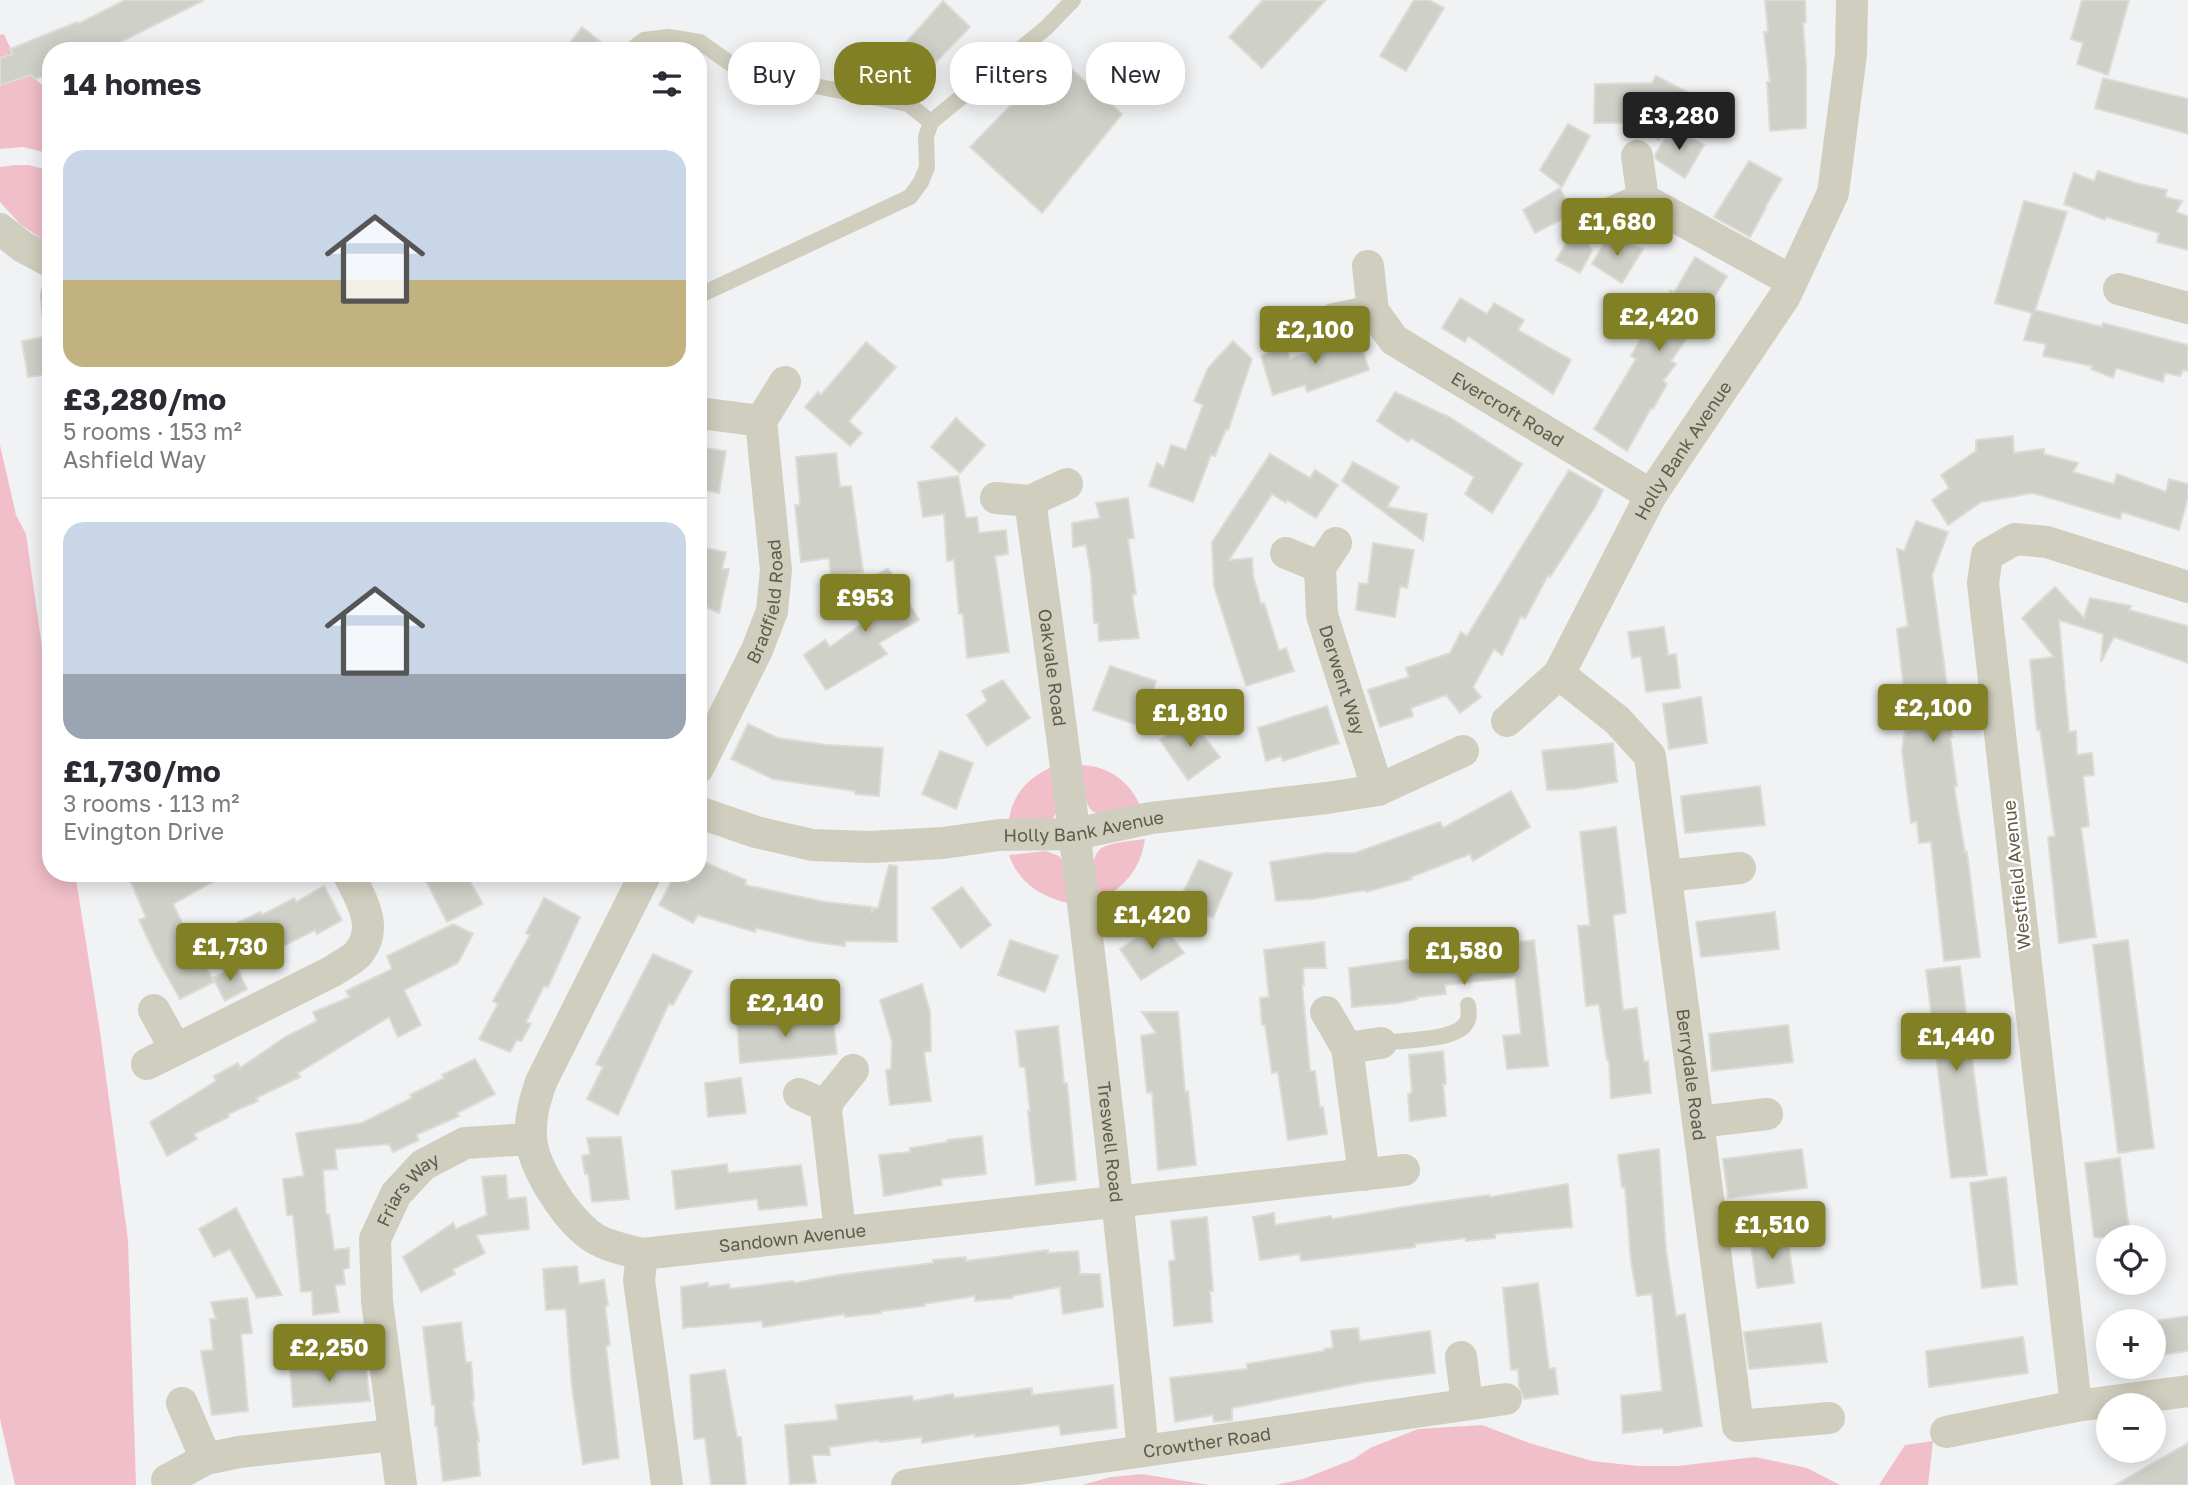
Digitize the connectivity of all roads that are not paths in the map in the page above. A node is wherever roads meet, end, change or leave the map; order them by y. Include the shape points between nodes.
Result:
1 (1073, 0) edge
2 (1852, 0) edge
3 (641, 42) edge
4 (700, 42) edge
5 (707, 47) edge
6 (931, 122) junction
7 (1637, 156) dead end
8 (1643, 199) junction
9 (1606, 215) dead end
10 (0, 229) edge
11 (42, 257) edge
12 (1368, 266) dead end
13 (1792, 281) junction
14 (2119, 289) dead end
15 (707, 292) edge
16 (2188, 308) edge
17 (1373, 311) junction
18 (1334, 319) dead end
19 (785, 382) dead end
20 (707, 414) dead end
21 (761, 421) junction
22 (1067, 484) dead end
23 (1650, 495) junction
24 (996, 498) dead end
25 (1030, 501) junction
26 (1286, 553) dead end
27 (2188, 587) edge
28 (1559, 674) junction
29 (1507, 721) dead end
30 (707, 750) edge
31 (1462, 751) dead end
32 (1378, 790) junction
33 (707, 815) edge
34 (1075, 834) junction
35 (1740, 868) dead end
36 (1666, 876) junction
37 (352, 882) edge
38 (641, 882) edge
39 (1468, 1005) dead end
40 (154, 1010) dead end
41 (1326, 1012) dead end
42 (1381, 1042) joint
43 (175, 1048) junction
44 (1347, 1048) junction
45 (146, 1064) dead end
46 (853, 1070) dead end
47 (1767, 1114) dead end
48 (1698, 1122) junction
49 (531, 1139) junction
50 (1404, 1170) dead end
51 (1364, 1175) junction
52 (1118, 1202) junction
53 (840, 1232) junction
54 (642, 1254) junction
55 (1461, 1357) dead end
56 (2188, 1391) edge
57 (1506, 1399) dead end
58 (182, 1403) dead end
59 (1467, 1403) junction
60 (2076, 1406) junction
61 (1829, 1419) dead end
62 (1946, 1432) dead end
63 (393, 1435) junction
64 (1143, 1451) junction
65 (206, 1459) junction
66 (167, 1480) dead end
67 (939, 1483) edge
68 (401, 1485) edge
69 (667, 1485) edge
70 (906, 1485) edge

1 - 6 lane via 1046,28
2 - 13 street, Holly Bank Avenue via 1851,54 1833,193
3 - 4 lane via 668,37
5 - 6 lane via 731,64 908,103
6 - 15 lane via 926,137 927,167 910,197
7 - 8 street
8 - 9 street
8 - 13 street
10 - 11 street
12 - 17 street, Evercroft Road
13 - 23 street, Holly Bank Avenue
14 - 16 street
17 - 18 street
17 - 23 street, Evercroft Road via 1394,340
19 - 21 street
20 - 21 street
21 - 30 street, Bradfield Road via 776,569 772,611
22 - 25 street
23 - 28 street, Holly Bank Avenue
24 - 25 street
25 - 34 street, Oakvale Road
26 - 32 street, Derwent Way via 1328,555 1322,615
27 - 60 street, Westfield Avenue via 2047,541 2015,539 1987,555 1983,583
28 - 29 street, Holly Bank Avenue
28 - 36 street, Berrydale Road via 1617,720 1650,756
31 - 32 street, Holly Bank Avenue
32 - 34 street, Holly Bank Avenue via 1151,818
33 - 34 street, Holly Bank Avenue via 812,845 870,847 999,835
34 - 52 street, Treswell Road
35 - 36 street
36 - 48 street, Berrydale Road
37 - 43 street via 369,919 360,952 333,971
38 - 49 street, Sandown Avenue via 541,1082 531,1112
39 - 42 lane via 1469,1017 1452,1035
40 - 43 street
41 - 44 street
42 - 44 street
43 - 45 street
44 - 51 street
46 - 53 street via 813,1100
47 - 48 street
48 - 61 street, Berrydale Road via 1738,1426
49 - 54 street, Sandown Avenue via 541,1174 587,1233 612,1247
49 - 63 street, Friars Way via 465,1143 423,1165 396,1194 375,1239 377,1301
50 - 51 street, Sandown Avenue
51 - 52 street, Sandown Avenue
52 - 53 street, Sandown Avenue
52 - 64 street, Treswell Road
53 - 54 street, Sandown Avenue
54 - 69 street via 639,1280
55 - 59 street
56 - 60 street
57 - 59 street, Crowther Road
58 - 65 street
59 - 64 street, Crowther Road
60 - 62 street
63 - 65 street via 239,1451
63 - 68 street, Friars Way
64 - 67 street, Crowther Road
65 - 66 street
67 - 70 street, Crowther Road

